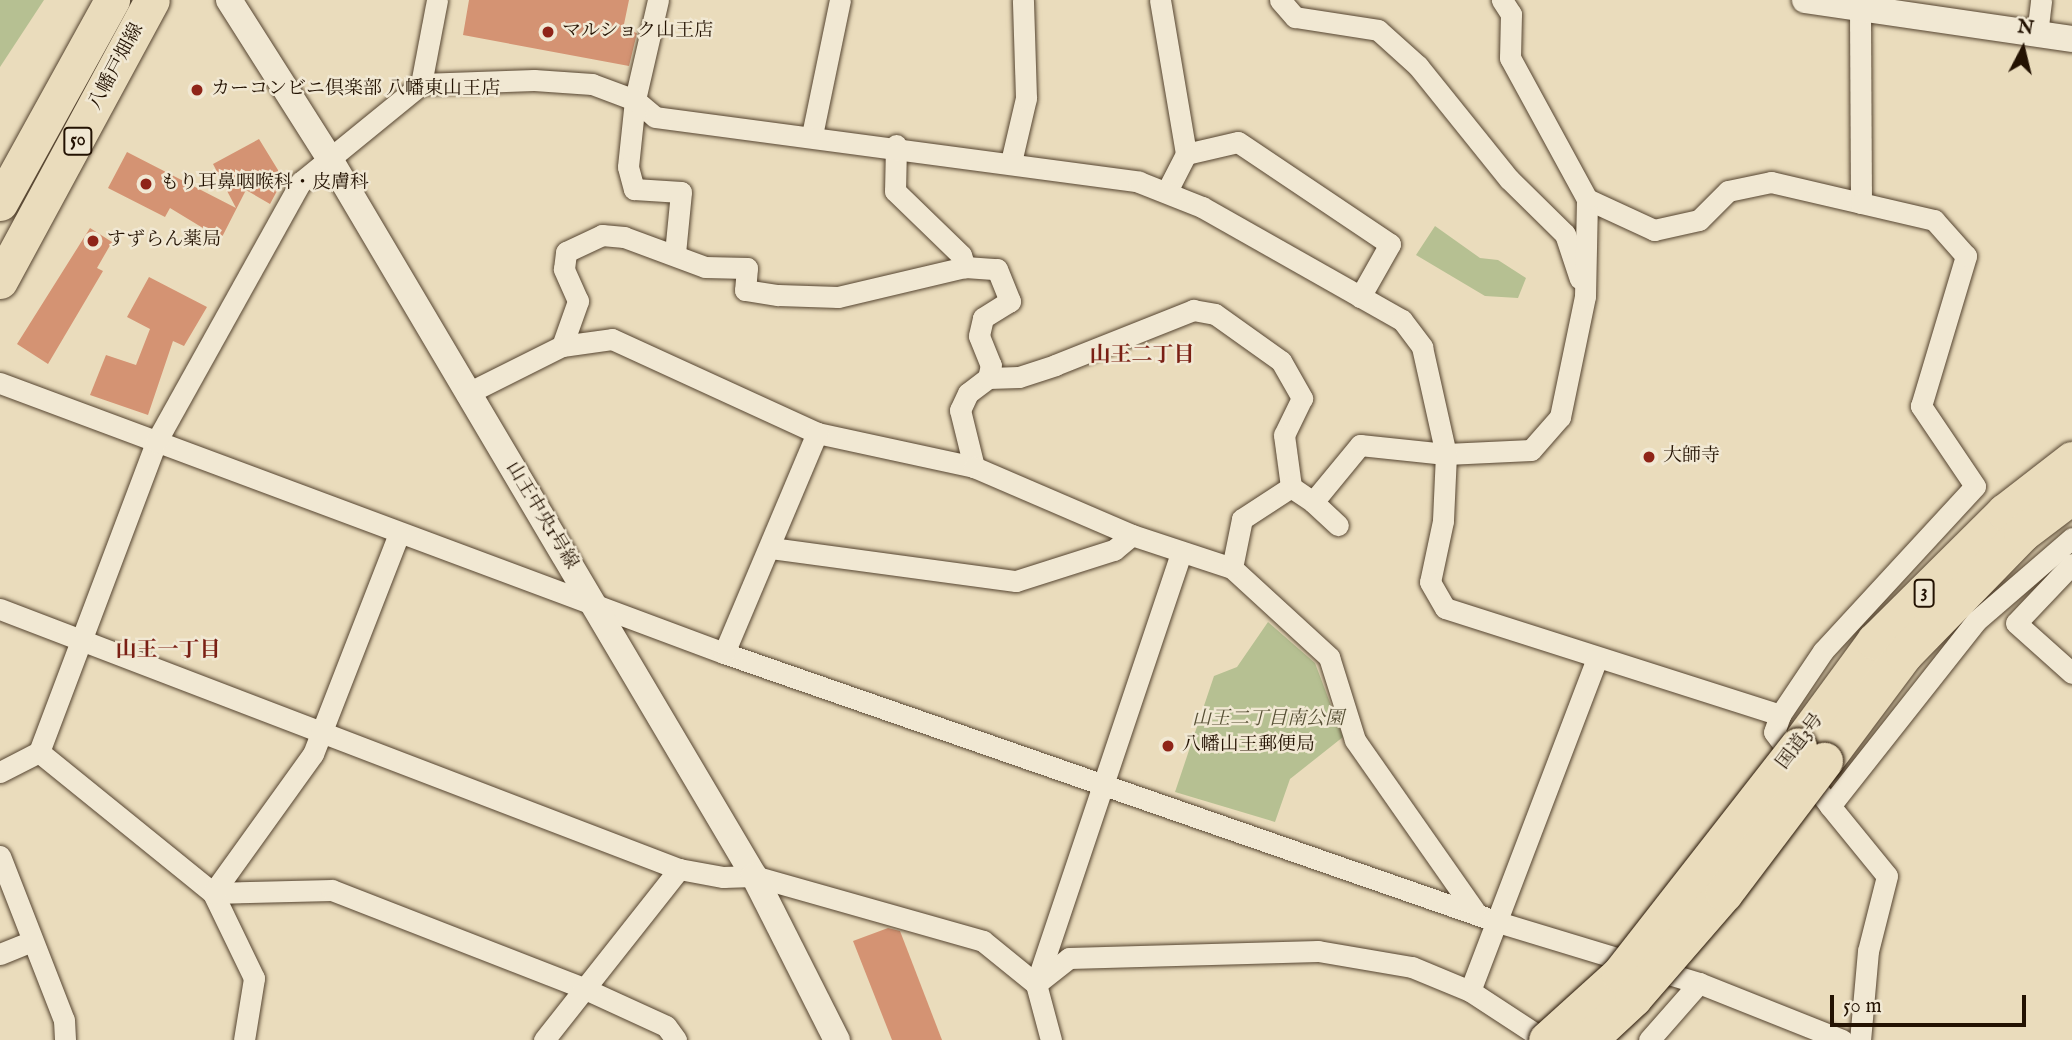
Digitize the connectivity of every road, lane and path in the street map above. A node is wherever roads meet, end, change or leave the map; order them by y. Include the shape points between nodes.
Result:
1 (112, 0) edge
2 (152, 0) edge
3 (229, 0) edge
4 (437, 0) edge
5 (658, 0) edge
6 (840, 0) edge
7 (1023, 0) edge
8 (1160, 0) edge
9 (1280, 0) edge
10 (1502, 0) edge
11 (1805, 0) edge
12 (2041, 0) edge
13 (1860, 6) junction
14 (2037, 34) junction
15 (2072, 39) edge
16 (421, 84) junction
17 (635, 100) junction
18 (813, 135) junction
19 (896, 145) junction
20 (1186, 154) junction
21 (331, 161) junction
22 (1011, 162) junction
23 (1167, 191) junction
24 (1587, 199) junction
25 (0, 203) edge
26 (1861, 203) junction
27 (675, 253) junction
28 (965, 267) junction
29 (0, 281) edge
30 (1585, 296) junction
31 (1360, 297) junction
32 (562, 346) junction
33 (988, 378) junction
34 (0, 383) edge
35 (466, 394) junction
36 (817, 433) junction
37 (156, 442) junction
38 (1446, 454) junction
39 (2072, 460) edge
40 (974, 467) junction
41 (1291, 487) junction
42 (2072, 495) edge
43 (1313, 502) junction
44 (1338, 525) dead end
45 (399, 533) junction
46 (1132, 536) junction
47 (2072, 538) edge
48 (771, 548) junction
49 (1181, 553) junction
50 (2072, 564) edge
51 (1232, 568) junction
52 (597, 607) junction
53 (0, 609) edge
54 (82, 640) junction
55 (724, 653) junction
56 (1597, 659) junction
57 (2072, 673) edge
58 (1780, 715) junction
59 (322, 732) junction
60 (39, 752) junction
61 (1811, 754) junction
62 (0, 772) edge
63 (1103, 785) junction
64 (1830, 806) junction
65 (0, 856) edge
66 (679, 869) junction
67 (754, 876) junction
68 (213, 893) junction
69 (1474, 910) junction
70 (1498, 922) junction
71 (33, 942) junction
72 (0, 954) edge
73 (1699, 983) junction
74 (1036, 984) junction
75 (583, 988) junction
76 (1470, 991) junction
77 (65, 1040) edge
78 (244, 1040) edge
79 (544, 1040) edge
80 (676, 1040) edge
81 (837, 1040) edge
82 (1051, 1040) edge
83 (1546, 1040) edge
84 (1588, 1040) edge
85 (1648, 1040) edge
86 (1842, 1040) edge
87 (1860, 1040) edge

1 - 25 main road, 八幡戸畑線 / 50
2 - 29 main road, 八幡戸畑線 / 50
3 - 21 street, 山王中央1号線
4 - 16 street
5 - 17 street
6 - 18 street
7 - 22 street via 1026,98
8 - 20 street
9 - 30 street via 1295,17 1378,30 1418,66 1509,179 1564,233
10 - 24 street via 1511,14 1510,58
11 - 13 street
12 - 14 street
13 - 14 street
13 - 26 street
14 - 15 street
16 - 17 street via 534,80 592,84
16 - 21 street
17 - 18 street via 655,117
17 - 27 street via 628,167 635,189 681,192
18 - 19 street
19 - 22 street
19 - 28 street via 895,191 961,254
20 - 23 street
20 - 31 street via 1238,142 1390,244
21 - 35 street, 山王中央1号線
21 - 37 street via 301,182
22 - 23 street
23 - 31 street
24 - 26 street via 1654,230 1699,220 1728,191 1771,182
24 - 30 street
26 - 58 street via 1934,220 1966,256 1921,405 1975,486 1823,651
27 - 28 street via 705,267 747,268 745,290 838,298
27 - 32 street via 601,235 566,252 564,269 578,301
28 - 33 street via 997,269 1010,302 983,318 979,336 991,365
30 - 38 street via 1560,417 1546,433 1531,450
31 - 38 street via 1402,320 1422,347
32 - 35 street
32 - 36 street via 612,339
33 - 40 street via 968,393 960,410
33 - 41 street via 1018,377 1055,365 1193,310 1215,314 1281,361 1302,398 1284,435
34 - 37 street
35 - 52 street, 山王中央1号線
36 - 40 street
36 - 48 street
37 - 45 street
37 - 54 street
38 - 43 street via 1360,445
38 - 56 street via 1443,521 1430,582 1446,608
39 - 61 highway, 国道3号 / 3 via 2005,512 1875,642
40 - 46 street
41 - 43 street
41 - 51 street via 1242,519
42 - 61 highway, 国道3号 / 3 via 2022,533
43 - 44 street
45 - 52 street
45 - 59 street
46 - 48 street via 1115,550 1016,582
46 - 49 street
47 - 64 street via 1976,621
48 - 55 street
49 - 51 street
49 - 63 street
50 - 57 street via 2016,623
51 - 69 street via 1329,657 1355,740
52 - 55 street
52 - 67 street, 山王中央1号線
53 - 54 street
54 - 59 street
54 - 60 street
55 - 63 street
56 - 58 street
56 - 70 street
58 - 64 street via 1774,732
59 - 66 street
59 - 68 street via 313,754
60 - 62 street
60 - 68 street
61 - 83 highway, 国道3号 / 3, bridge via 1620,974
61 - 84 highway, 国道3号 / 3, bridge via 1724,893 1633,998
63 - 69 street
63 - 74 street
64 - 87 street via 1887,876 1868,951
65 - 71 street
66 - 67 street via 723,877
66 - 75 street
67 - 74 street via 983,941
67 - 81 street, 山王中央1号線
68 - 75 street via 332,890
68 - 78 street via 254,978
69 - 70 street
70 - 73 street
70 - 76 street
71 - 72 street
71 - 77 street via 64,1020
73 - 85 street
73 - 86 street
74 - 76 street via 1069,958 1318,951 1412,967
74 - 82 street
75 - 79 street
75 - 80 street via 666,1026
76 - 83 street

